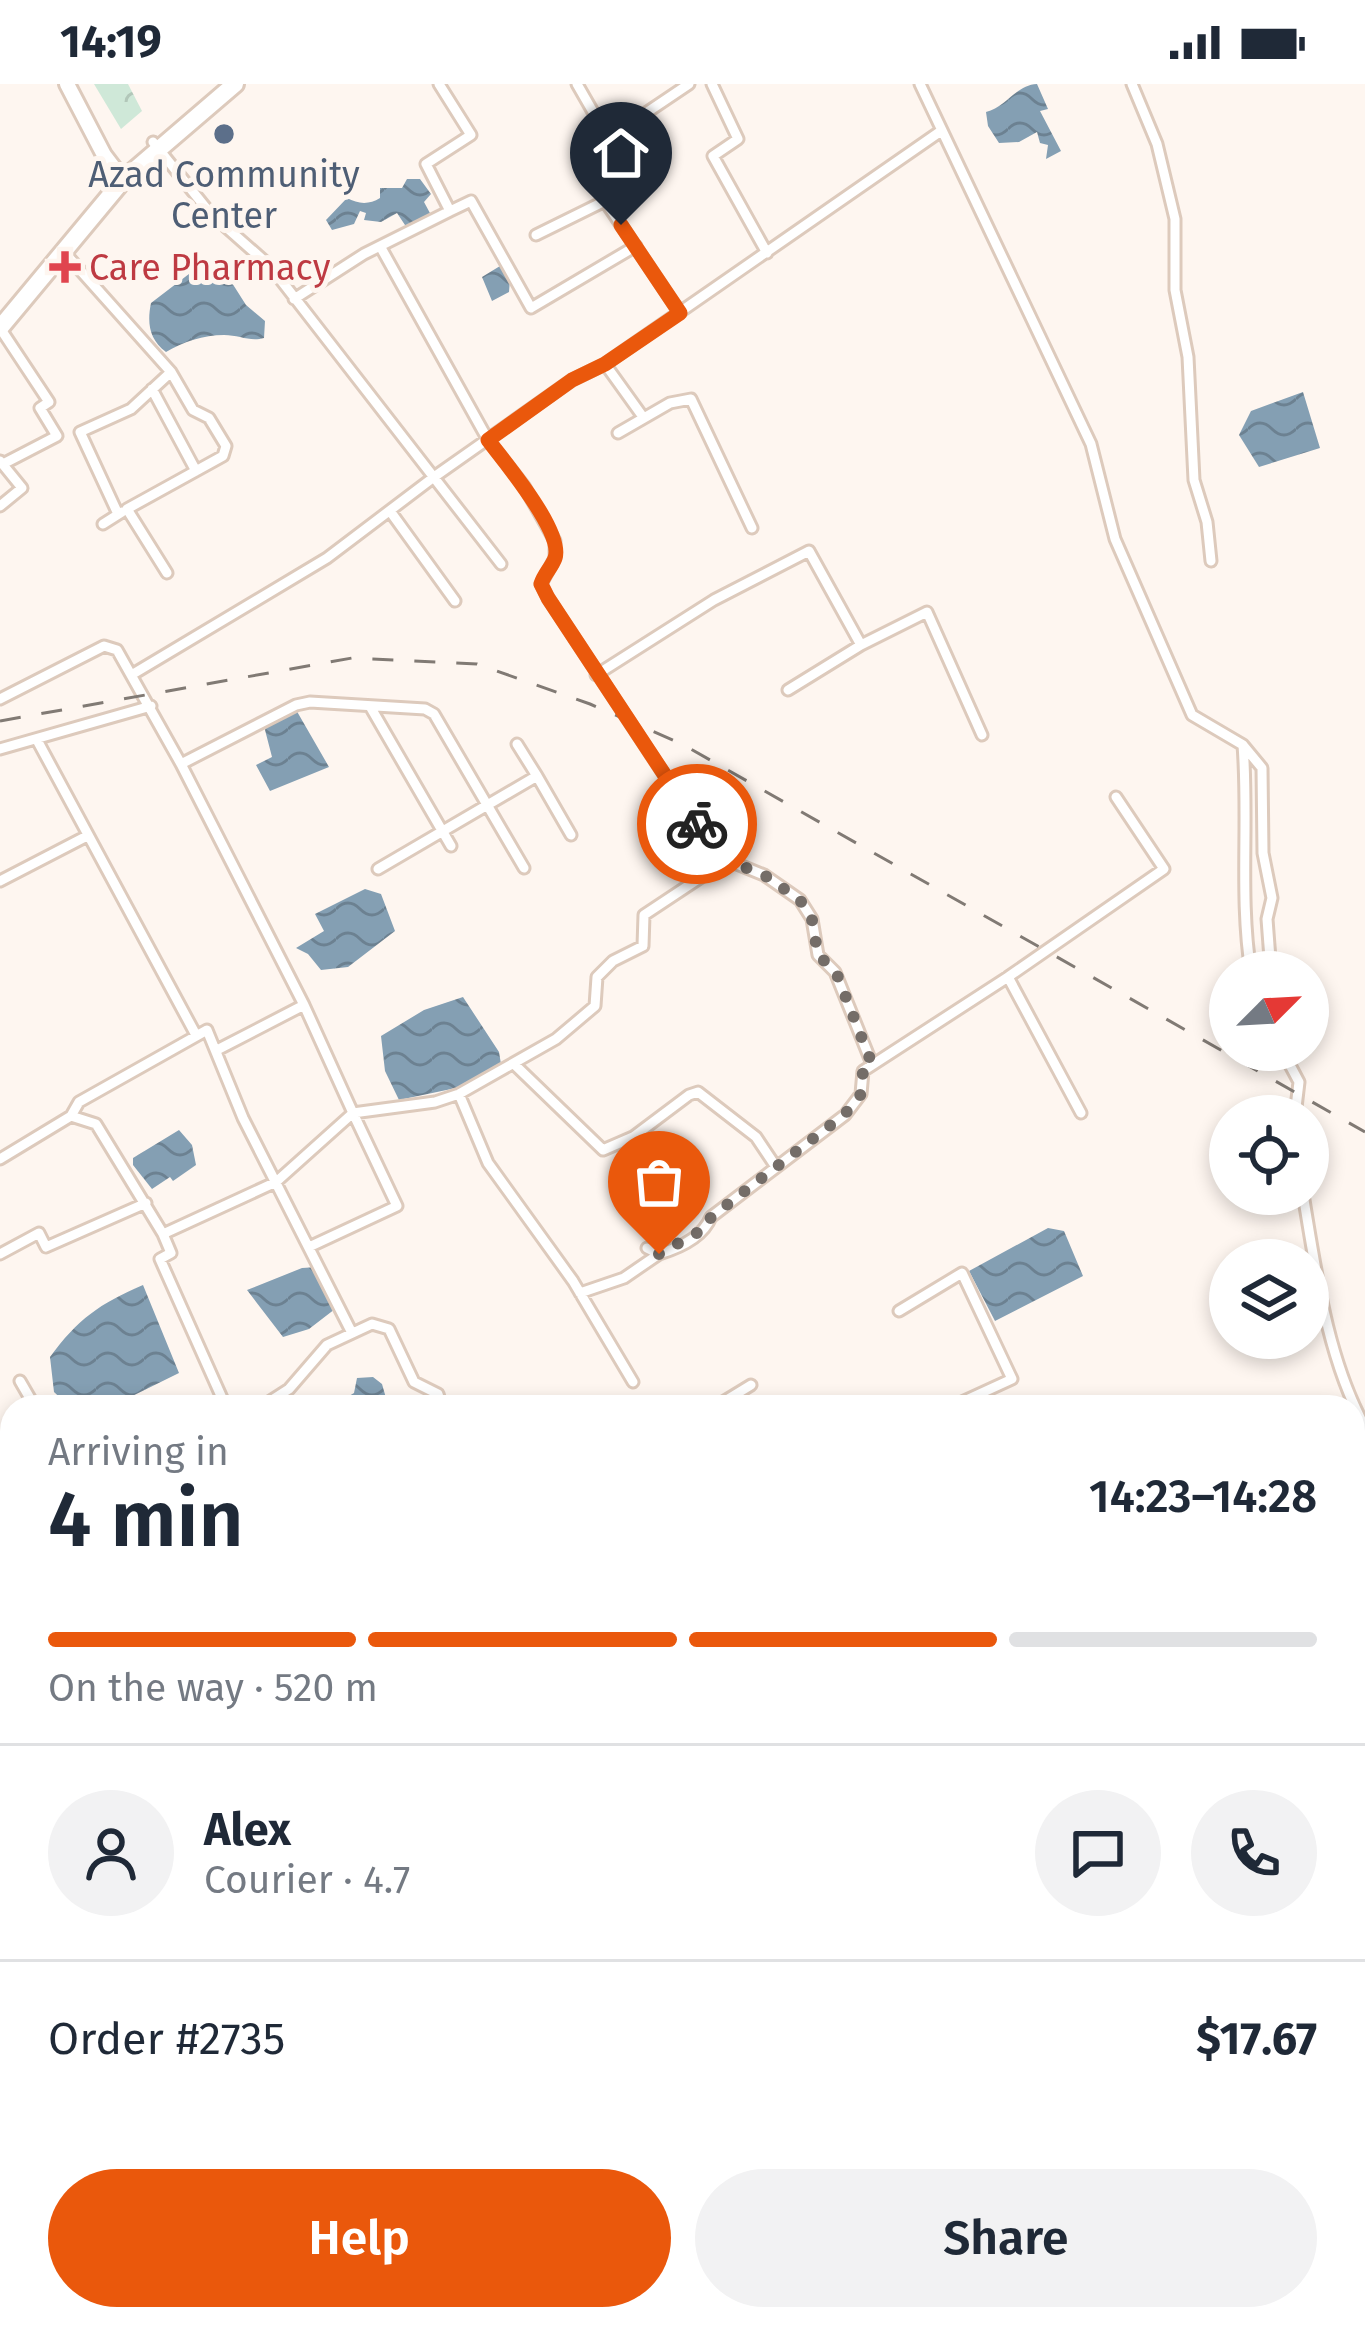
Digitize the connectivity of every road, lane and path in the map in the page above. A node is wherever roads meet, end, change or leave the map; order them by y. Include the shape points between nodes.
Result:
1 (67, 84) edge
2 (222, 84) edge
3 (235, 84) edge
4 (439, 84) edge
5 (577, 84) edge
6 (689, 84) edge
7 (712, 84) edge
8 (920, 84) edge
9 (1132, 84) edge
10 (940, 131) junction
11 (156, 146) junction
12 (120, 177) junction
13 (450, 211) junction
14 (536, 235) dead end
15 (380, 246) junction
16 (636, 246) junction
17 (64, 252) junction
18 (767, 253) junction
19 (294, 299) junction
20 (680, 313) junction
21 (0, 315) edge
22 (0, 328) edge
23 (605, 364) junction
24 (171, 372) junction
25 (152, 389) junction
26 (644, 417) junction
27 (619, 434) dead end
28 (488, 440) junction
29 (1, 463) edge
30 (196, 471) junction
31 (434, 477) junction
32 (0, 506) edge
33 (390, 511) junction
34 (122, 512) junction
35 (103, 524) dead end
36 (752, 529) dead end
37 (1211, 561) dead end
38 (501, 563) dead end
39 (167, 573) dead end
40 (455, 602) dead end
41 (861, 645) junction
42 (133, 674) junction
43 (596, 675) junction
44 (788, 690) dead end
45 (0, 699) edge
46 (151, 706) junction
47 (371, 708) junction
48 (982, 735) dead end
49 (37, 740) junction
50 (517, 744) dead end
51 (1243, 745) junction
52 (0, 749) edge
53 (182, 764) junction
54 (537, 776) junction
55 (1117, 796) dead end
56 (489, 804) junction
57 (444, 832) junction
58 (571, 835) dead end
59 (87, 836) junction
60 (451, 846) dead end
61 (727, 860) junction
62 (524, 868) dead end
63 (377, 869) dead end
64 (0, 881) edge
65 (1247, 951) edge
66 (1269, 951) edge
67 (1008, 977) junction
68 (304, 1005) junction
69 (196, 1035) junction
70 (217, 1050) junction
71 (872, 1064) junction
72 (515, 1065) junction
73 (1293, 1071) edge
74 (1297, 1071) edge
75 (1299, 1082) junction
76 (459, 1094) junction
77 (1297, 1095) edge
78 (1082, 1112) dead end
79 (353, 1113) junction
80 (70, 1116) junction
81 (0, 1159) edge
82 (776, 1167) junction
83 (276, 1182) junction
84 (146, 1203) junction
85 (1307, 1215) edge
86 (163, 1234) junction
87 (309, 1247) junction
88 (647, 1248) dead end
89 (0, 1254) edge
90 (659, 1254) junction
91 (580, 1293) junction
92 (899, 1311) dead end
93 (352, 1333) junction
94 (20, 1381) dead end
95 (634, 1382) dead end
96 (752, 1384) dead end
97 (28, 1395) edge
98 (221, 1395) edge
99 (280, 1395) edge
100 (438, 1395) edge
101 (734, 1395) edge
102 (977, 1395) edge
103 (1350, 1395) edge

1 - 12 street
2 - 11 highway
3 - 11 highway
4 - 13 street via 471,135 425,164
5 - 6 street via 612,145
7 - 18 street via 738,140 713,156
8 - 10 street
9 - 37 street via 1175,219 1194,480
10 - 18 street
10 - 51 street via 1091,444 1115,538 1192,715
11 - 12 highway
11 - 19 street
12 - 17 highway
12 - 21 highway
13 - 15 street
13 - 16 street via 472,201 531,308
14 - 16 street via 605,201
15 - 19 street
15 - 28 street
16 - 20 street
17 - 22 highway
17 - 24 street
18 - 20 street
19 - 31 street
20 - 23 street
22 - 29 street via 49,402 40,408 57,436
23 - 26 street
23 - 28 street
24 - 25 street
24 - 30 street via 226,446
25 - 30 street
25 - 34 street via 131,409 80,432
26 - 27 street
26 - 36 street via 682,399 696,404
28 - 31 street
28 - 43 street via 555,541 541,584
29 - 32 street via 22,488
30 - 34 street
31 - 33 street
31 - 38 street
33 - 40 street
33 - 42 street
34 - 35 street
34 - 39 street
41 - 43 street via 809,551
41 - 44 street
41 - 48 street via 927,612
42 - 45 street via 117,650 104,646
42 - 46 street
43 - 61 street
46 - 49 street
46 - 53 street
47 - 53 street via 296,705
47 - 56 street via 434,714
47 - 57 street
49 - 52 street
49 - 59 street
50 - 54 street
51 - 65 street
51 - 66 street via 1262,768
53 - 68 street
54 - 56 street
54 - 58 street
55 - 67 street via 1164,869
56 - 57 street
56 - 62 street
57 - 60 street
57 - 63 street
59 - 64 street
59 - 69 street
61 - 71 street via 800,900
61 - 72 street via 644,915 645,942 597,977 596,1006
67 - 71 street
67 - 78 street
68 - 70 street
68 - 79 street
69 - 70 street via 207,1030
69 - 80 street via 79,1102
70 - 83 street
71 - 82 street via 845,1114
72 - 76 street
72 - 82 street via 603,1150 698,1092 756,1137
73 - 75 street
74 - 75 street
75 - 77 street
76 - 79 street
76 - 91 street via 488,1163
79 - 83 street
79 - 87 street via 397,1206
80 - 81 street
80 - 84 street via 96,1124
82 - 90 street via 706,1228
83 - 86 street
83 - 87 street
84 - 86 street
84 - 89 street via 46,1247 40,1233
85 - 103 street
86 - 98 street via 172,1253 160,1259
87 - 93 street
88 - 90 street
90 - 91 street via 624,1278
91 - 95 street
92 - 102 street via 962,1273 1012,1379
93 - 99 street via 328,1345
93 - 100 street via 372,1324 389,1329 414,1382
94 - 97 street
96 - 101 street

